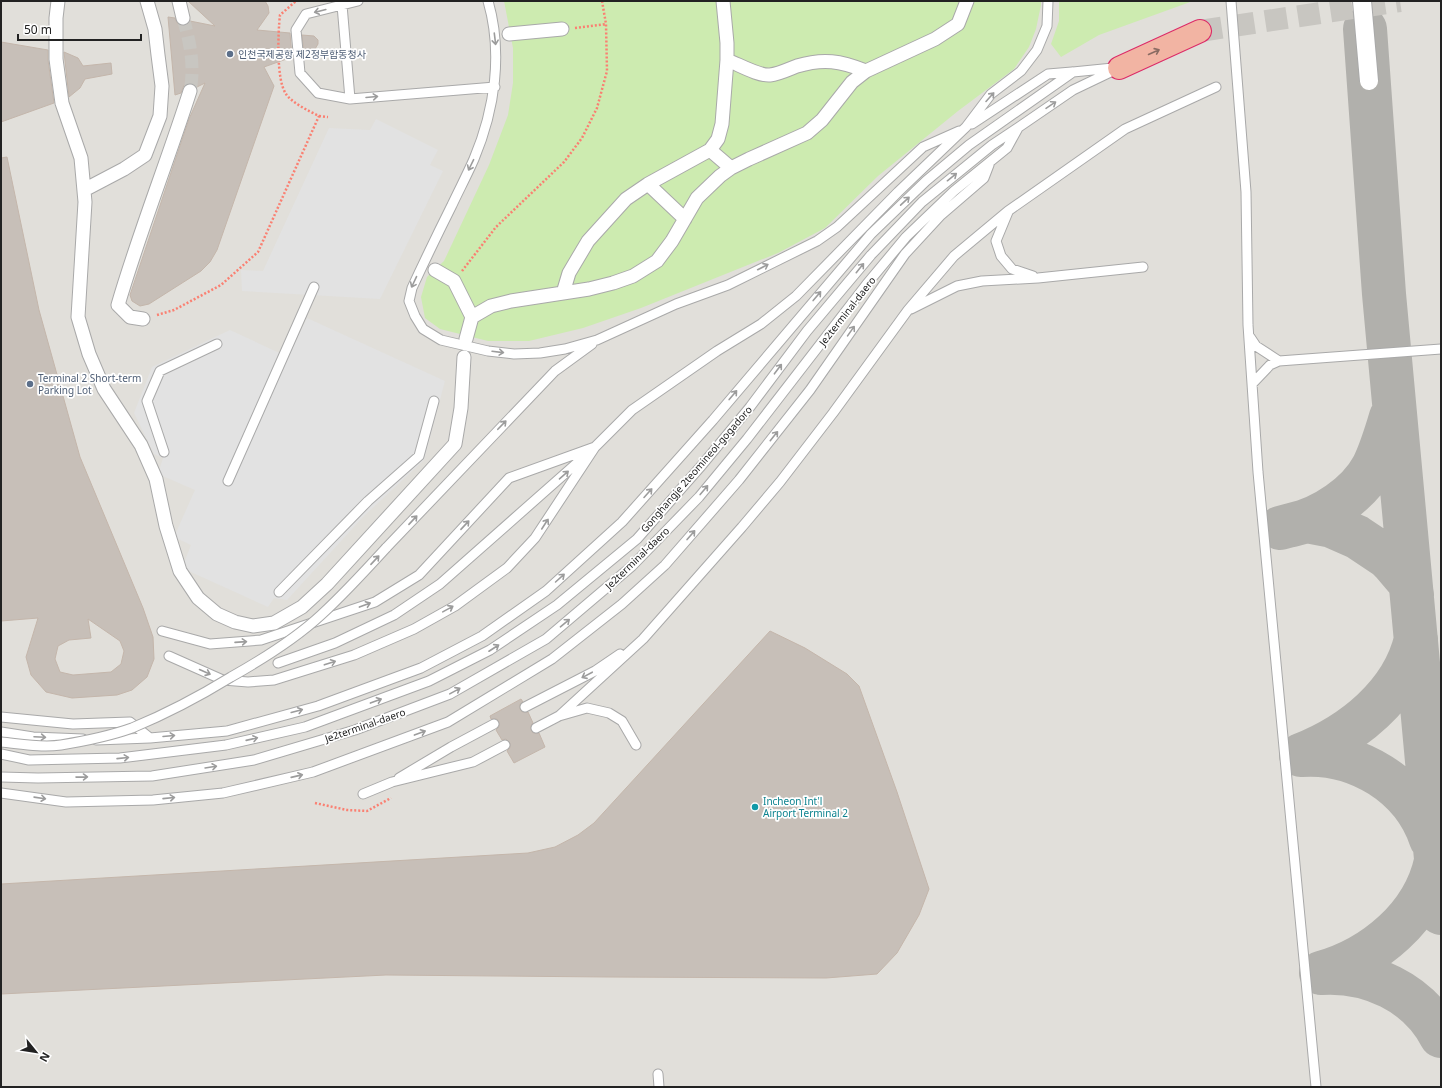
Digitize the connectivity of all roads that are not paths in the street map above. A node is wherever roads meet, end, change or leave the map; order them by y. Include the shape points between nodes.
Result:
1 (58, 1) edge
2 (147, 1) edge
3 (179, 1) edge
4 (358, 1) edge
5 (488, 1) edge
6 (723, 1) edge
7 (967, 1) edge
8 (1048, 1) edge
9 (1230, 1) edge
10 (1362, 1) edge
11 (342, 5) junction
12 (183, 18) tunnel mouth
13 (562, 29) road end
14 (1200, 31) tunnel mouth
15 (509, 34) dead end
16 (727, 60) junction
17 (1119, 68) junction
18 (866, 71) junction
19 (1073, 72) junction
20 (1369, 81) dead end
21 (494, 87) junction
22 (1216, 87) dead end
23 (190, 91) tunnel mouth
24 (350, 99) junction
25 (966, 127) junction
26 (1019, 127) junction
27 (710, 150) junction
28 (990, 164) junction
29 (731, 168) junction
30 (648, 184) junction
31 (84, 190) junction
32 (1008, 211) junction
33 (685, 219) junction
34 (1143, 267) dead end
35 (434, 270) dead end
36 (1038, 278) junction
37 (314, 287) dead end
38 (563, 293) junction
39 (908, 310) junction
40 (472, 317) junction
41 (143, 319) road end
42 (1248, 325) junction
43 (466, 339) dead end
44 (597, 340) junction
45 (218, 344) dead end
46 (1441, 349) edge
47 (464, 357) dead end
48 (1279, 361) junction
49 (1252, 384) junction
50 (434, 401) dead end
51 (595, 447) junction
52 (164, 452) dead end
53 (228, 481) dead end
54 (279, 592) dead end
55 (162, 631) dead end
56 (643, 639) junction
57 (169, 656) dead end
58 (278, 663) dead end
59 (526, 707) dead end
60 (559, 716) junction
61 (1, 717) edge
62 (494, 724) dead end
63 (536, 728) dead end
64 (1, 732) edge
65 (150, 738) junction
66 (1, 742) edge
67 (504, 745) dead end
68 (636, 745) dead end
69 (1, 754) edge
70 (1, 777) edge
71 (392, 782) junction
72 (1, 793) edge
73 (363, 794) dead end
74 (658, 1074) dead end
75 (659, 1087) edge
76 (1316, 1087) edge

1 - 31 street via 56,59 62,103 81,158
2 - 31 street via 155,29 162,86 160,116 144,154 124,169
3 - 12 street
4 - 11 lane
5 -> 21 lane via 496,45
6 - 16 street
7 - 18 street via 958,24 935,39
25 -> 8 lane via 991,94 1021,71 1037,50 1047,26
9 - 42 lane via 1246,192
10 - 20 street, bridge
11 - 24 lane
11 -> 24 lane via 306,14 296,30 300,73 318,93
13 - 15 street
17 -> 14 highway, Je2terminal-daero
16 - 18 street via 770,75 824,61
16 - 27 street via 722,124 718,139
17 - 19 lane, Je2terminal-daero
26 -> 17 lane, Je2terminal-daero via 1073,90
18 - 29 street via 852,82 822,120 807,133
19 - 25 lane, Je2terminal-daero via 1048,74
65 -> 19 lane via 227,730 318,706 421,668 482,636 546,591 622,522 713,420 871,234 926,181 969,145
24 -> 21 lane
21 -> 44 lane via 488,117 474,158 412,288 409,300 415,316 423,329 441,340 501,353 540,353
22 - 32 lane via 1125,130
23 - 41 street via 118,305 130,317
44 -> 25 lane via 676,304 728,285 817,241 837,227 923,147
25 - 51 lane via 796,296 761,324 632,410
26 - 28 lane, Je2terminal-daero via 1007,148
69 -> 26 lane, Gonghangje 2teomineol-gogadoro via 29,760 120,758 226,745 305,727 429,681 490,650 557,605 636,539 750,407 807,331 871,255 922,202 992,145
27 - 29 street
27 - 30 street
70 -> 28 lane, Je2terminal-daero via 152,776 254,760 356,730 450,694 546,639 632,566 699,497 906,237 954,191
72 -> 28 lane via 66,802 153,800 223,793 314,772 448,722 552,659 622,604 665,565 739,480 810,390 905,254 941,215 984,178
29 - 33 street via 697,198
30 - 33 street
30 - 38 street via 626,199 588,241 569,273
31 - 47 street via 78,317 89,354 104,389 141,445 156,479 166,526 180,571 198,598 217,614 235,622 252,626 274,623 302,607 327,584 455,444 461,408
32 - 36 lane via 996,241 1001,256 1012,269
32 - 39 lane via 954,256
33 - 38 street via 657,261 633,276 613,283
34 - 36 lane
35 - 40 street via 454,281
36 - 39 lane via 982,281 957,286
37 - 53 lane
38 - 40 street via 491,306
39 - 56 lane via 780,482
40 - 43 street
42 - 48 lane via 1250,336 1256,346
42 - 49 lane
66 -> 44 lane, bridge via 35,746 60,745 131,728 186,702 258,662 321,615 555,371
45 - 52 lane via 160,371 147,401
46 - 48 lane
48 - 49 lane via 1270,365
49 - 76 lane via 1258,480
50 - 54 lane via 419,456 368,501
55 -> 51 lane via 210,644 261,640 375,602 419,575 509,478
57 -> 51 lane via 223,680 274,680 354,655 414,629 455,606 507,568 535,538
58 -> 51 lane via 335,643 394,615 440,584
56 -> 59 lane via 595,671
56 - 60 lane
60 - 63 lane
60 - 68 lane via 587,708 609,713 622,721
61 - 65 lane via 73,724 130,722
62 - 71 lane
64 -> 65 lane via 33,737 102,740
67 - 71 lane via 473,762
71 - 73 lane
74 - 75 lane

